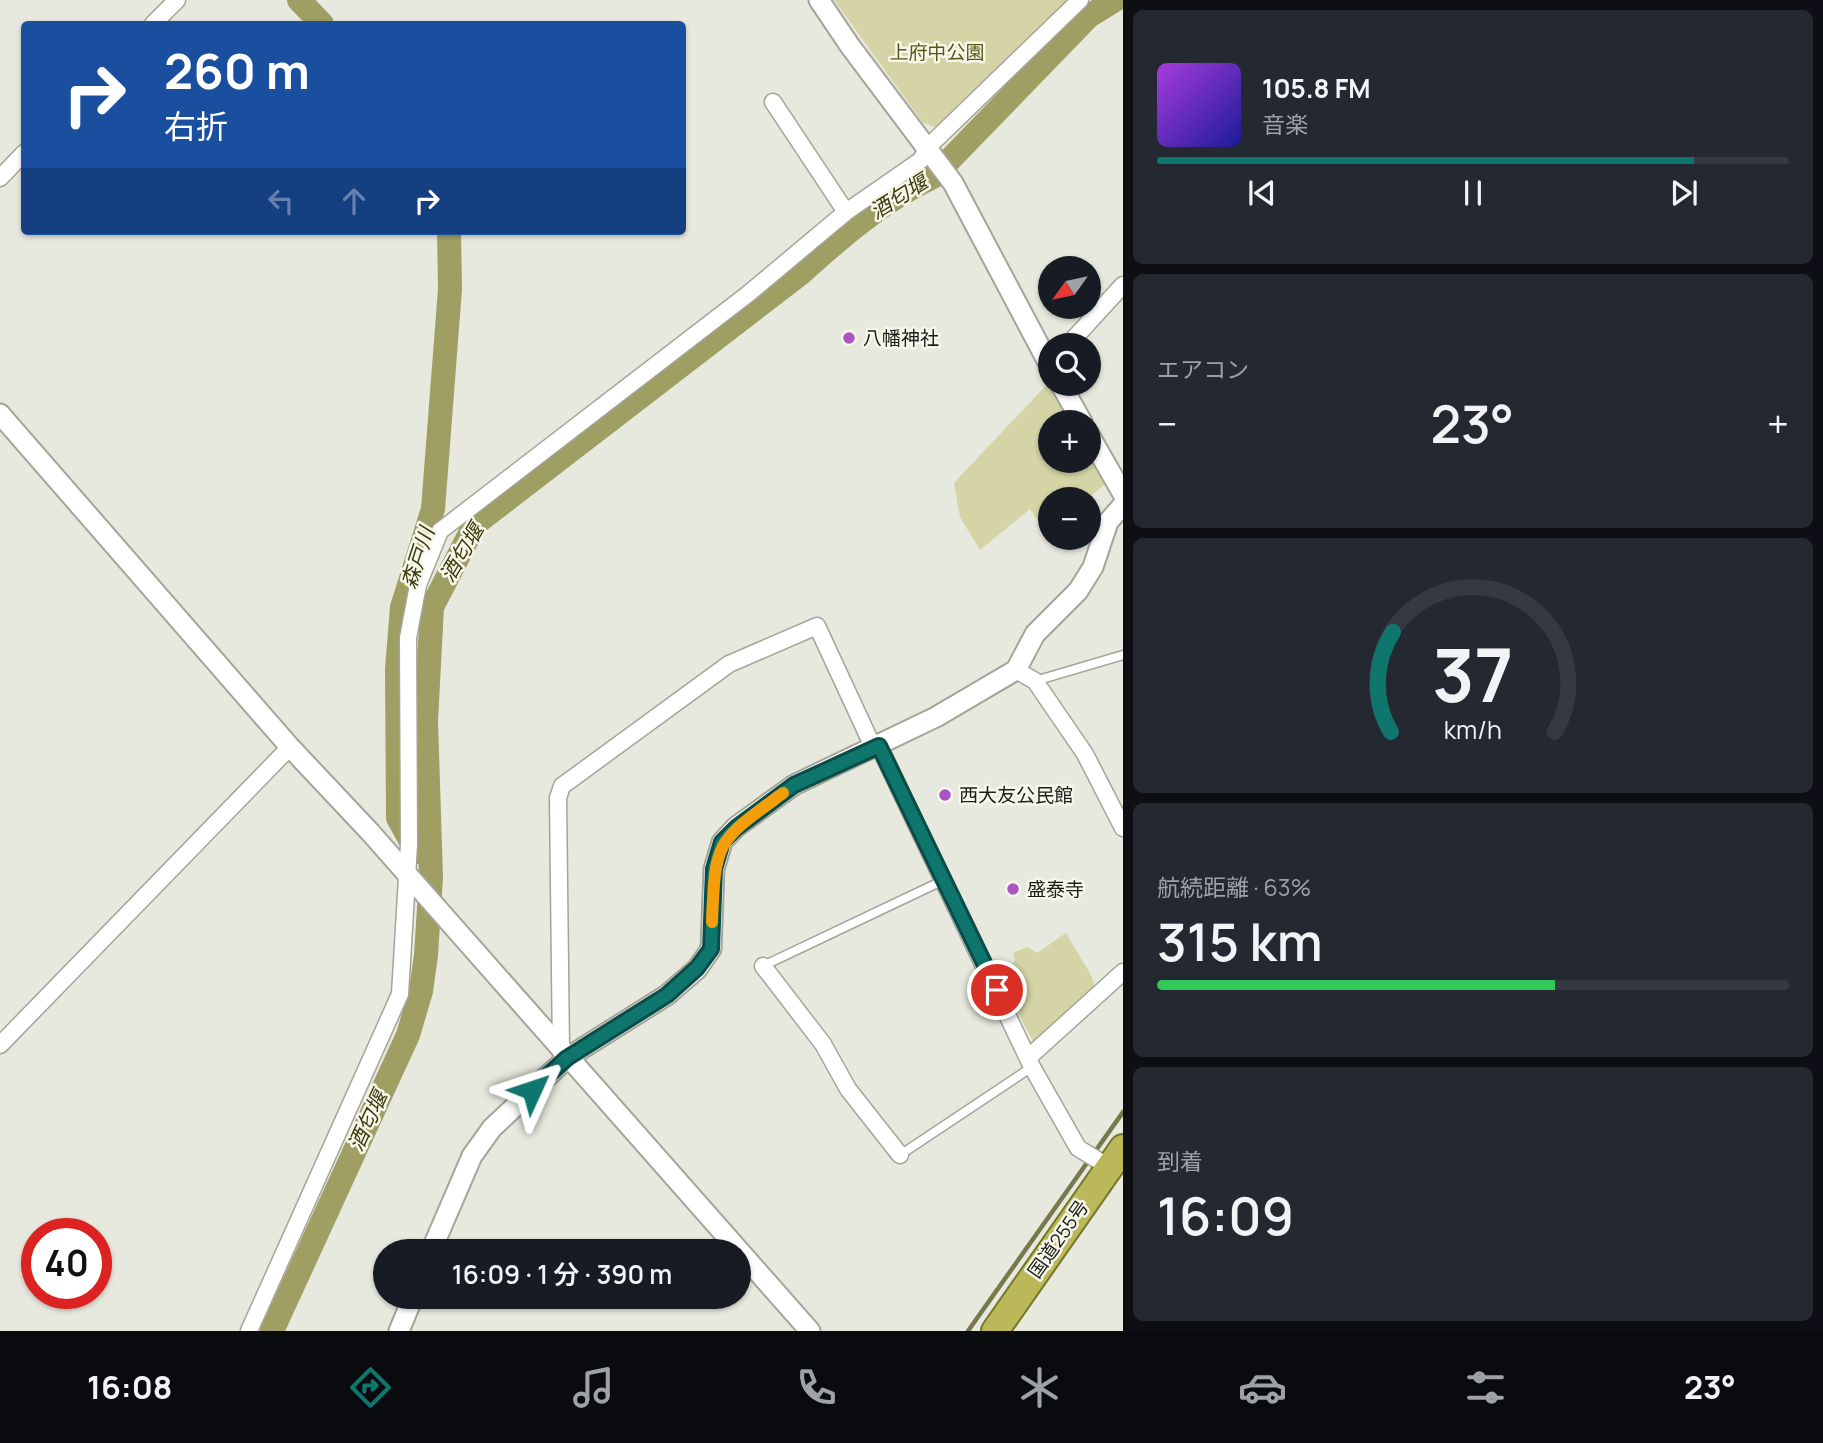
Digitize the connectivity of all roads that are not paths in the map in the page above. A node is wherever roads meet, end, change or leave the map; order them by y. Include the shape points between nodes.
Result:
1 (177, 0) edge
2 (819, 0) edge
3 (1080, 0) edge
4 (156, 21) edge
5 (773, 102) dead end
6 (927, 148) junction
7 (21, 156) edge
8 (0, 178) edge
9 (846, 212) junction
10 (1123, 285) edge
11 (1079, 333) edge
12 (1038, 342) edge
13 (0, 414) edge
14 (1101, 456) edge
15 (1123, 494) edge
16 (1123, 505) edge
17 (1123, 654) edge
18 (1016, 670) junction
19 (1035, 681) junction
20 (290, 747) junction
21 (876, 747) junction
22 (1123, 828) edge
23 (405, 873) junction
24 (944, 880) junction
25 (762, 966) joint
26 (1123, 972) edge
27 (0, 1045) edge
28 (564, 1055) junction
29 (1030, 1062) junction
30 (900, 1155) joint
31 (1116, 1158) edge
32 (436, 1239) edge
33 (408, 1309) edge
34 (249, 1331) edge
35 (400, 1331) edge
36 (810, 1331) edge
37 (995, 1331) edge

1 - 4 street
2 - 6 street
3 - 6 street
5 - 9 street
6 - 9 street via 921,160
6 - 12 street via 953,183
7 - 8 street
9 - 23 street via 748,294 440,531 418,585 408,638 409,844
10 - 11 street
13 - 20 street
14 - 15 street
16 - 18 street via 1108,522 1093,567 1078,591 1035,634
17 - 19 lane
18 - 19 street
18 - 21 street
19 - 22 street via 1085,754
20 - 23 street
20 - 27 street
21 - 24 street
21 - 28 street via 794,785 736,828 722,842 714,869 711,949 704,959 667,995
21 - 28 street via 817,626 729,664 562,786 558,798
23 - 28 street
23 - 34 street via 400,994
24 - 25 lane
24 - 29 street
25 - 30 street
26 - 29 street
28 - 32 street via 480,1142
28 - 36 street
29 - 30 lane
29 - 31 street via 1078,1148
31 - 37 highway, 国道255号
33 - 35 street

